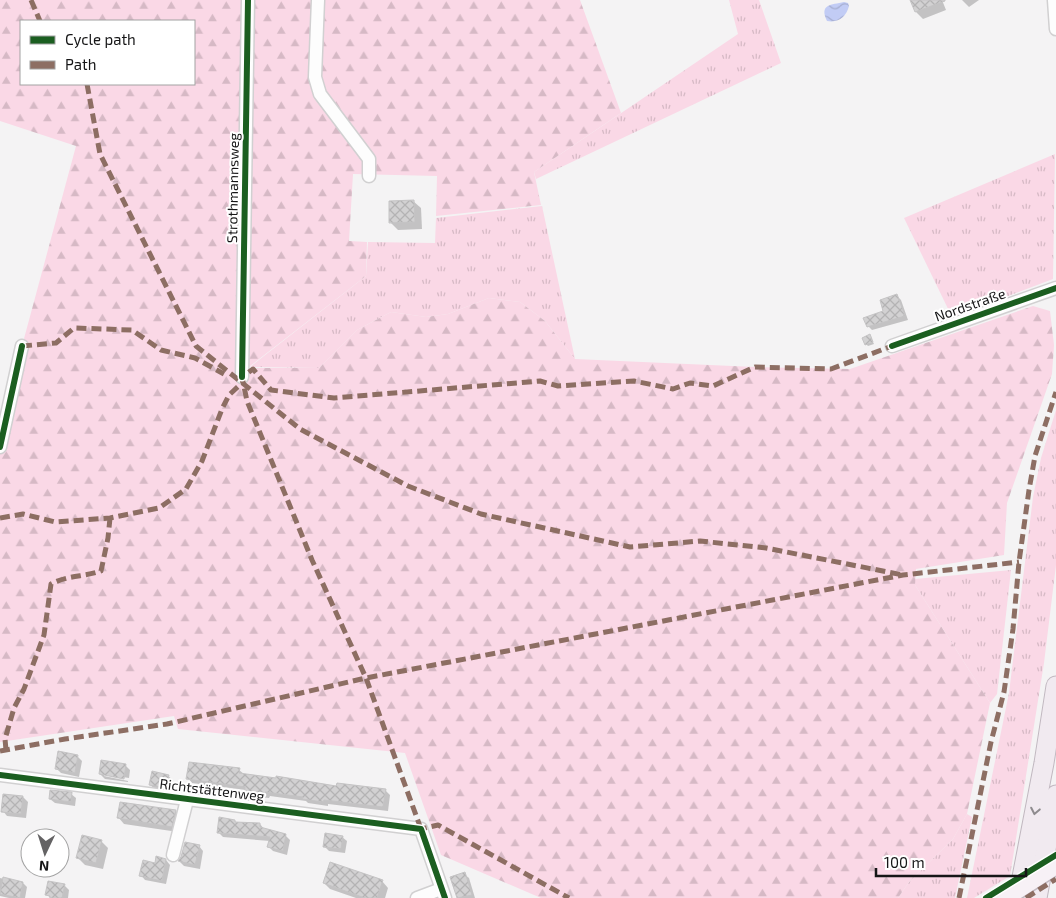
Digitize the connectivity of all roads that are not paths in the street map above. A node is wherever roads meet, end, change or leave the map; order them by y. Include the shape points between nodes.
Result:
1 (248, 0) edge
2 (318, 0) edge
3 (1054, 0) edge
4 (1056, 29) edge
5 (369, 176) dead end
6 (1056, 288) edge
7 (22, 346) dead end
8 (892, 346) dead end
9 (242, 377) dead end
10 (0, 447) edge
11 (1056, 686) edge
12 (0, 775) edge
13 (1056, 795) edge
14 (187, 800) junction
15 (173, 855) dead end
16 (1056, 866) edge
17 (443, 894) edge
18 (417, 898) edge
19 (1006, 898) edge
20 (1018, 898) edge
21 (1037, 898) edge

1 - 9 street, Strothmannsweg
2 - 5 street via 315,77 320,94 369,158
3 - 4 street
6 - 8 street, Nordstraße
7 - 10 street
11 -> 20 highway
12 - 14 street, Richtstättenweg
13 - 21 highway
14 - 15 street
14 - 17 street, Richtstättenweg via 421,829
16 - 19 main road, bridge
17 - 18 street

